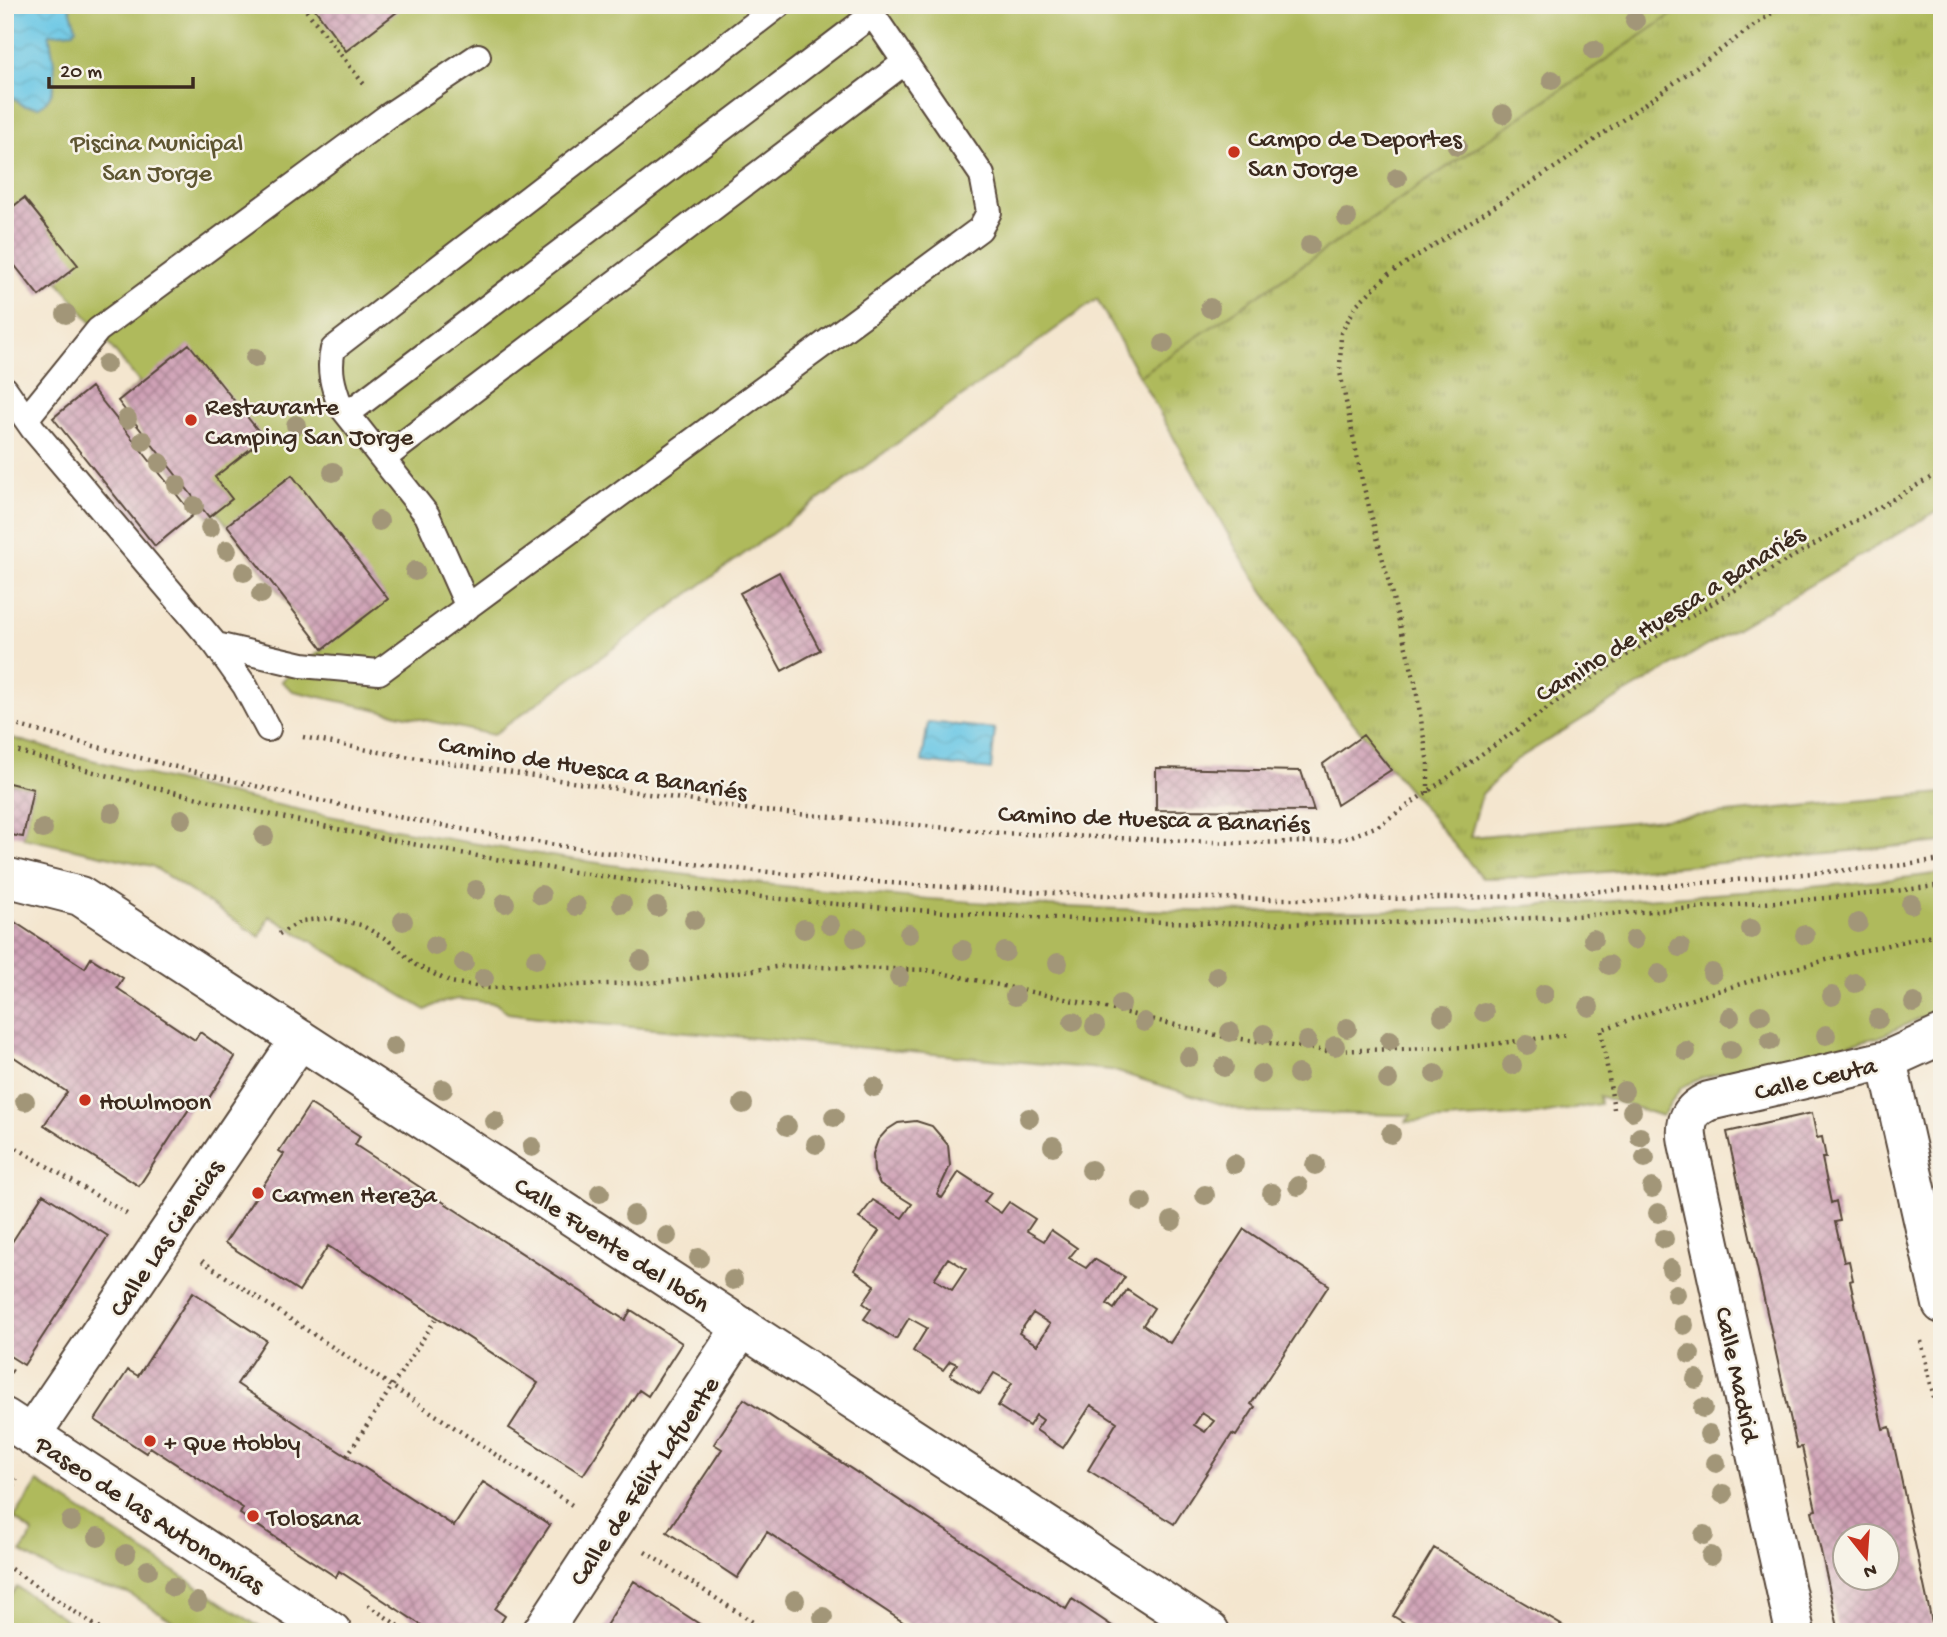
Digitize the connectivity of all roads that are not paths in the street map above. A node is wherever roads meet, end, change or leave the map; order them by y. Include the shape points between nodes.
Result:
1 (779, 5) edge
2 (869, 10) edge
3 (478, 56) dead end
4 (905, 62) junction
5 (5, 389) edge
6 (347, 414) junction
7 (26, 419) junction
8 (383, 459) junction
9 (468, 607) junction
10 (216, 645) junction
11 (268, 729) road end
12 (5, 877) edge
13 (1942, 1035) edge
14 (300, 1039) junction
15 (1887, 1060) junction
16 (1689, 1116) joint
17 (1942, 1304) edge
18 (742, 1327) junction
19 (18, 1426) edge
20 (1188, 1626) edge
21 (332, 1632) edge
22 (542, 1632) edge
23 (1796, 1632) edge

1 - 6 lane via 333,349 332,383
2 - 4 lane
2 - 6 lane
3 - 7 lane via 388,116 98,330
4 - 8 lane
4 - 9 lane via 982,175 989,212 980,229
5 - 7 lane
6 - 8 lane
7 - 10 lane
8 - 9 lane via 427,515
9 - 10 lane via 379,672 302,665
10 - 11 lane
12 - 14 street, Calle Fuente del Ibón via 80,896
13 - 15 street, Calle Ceuta
14 - 18 street, Calle Fuente del Ibón
14 - 19 street, Calle Las Ciencias
15 - 16 street, Calle Ceuta via 1709,1101
15 - 17 street
16 - 23 street, Calle Madrid via 1688,1143
18 - 20 street, Calle Fuente del Ibón
18 - 22 street, Calle de Félix Lafuente
19 - 21 street, Paseo de las Autonomías

